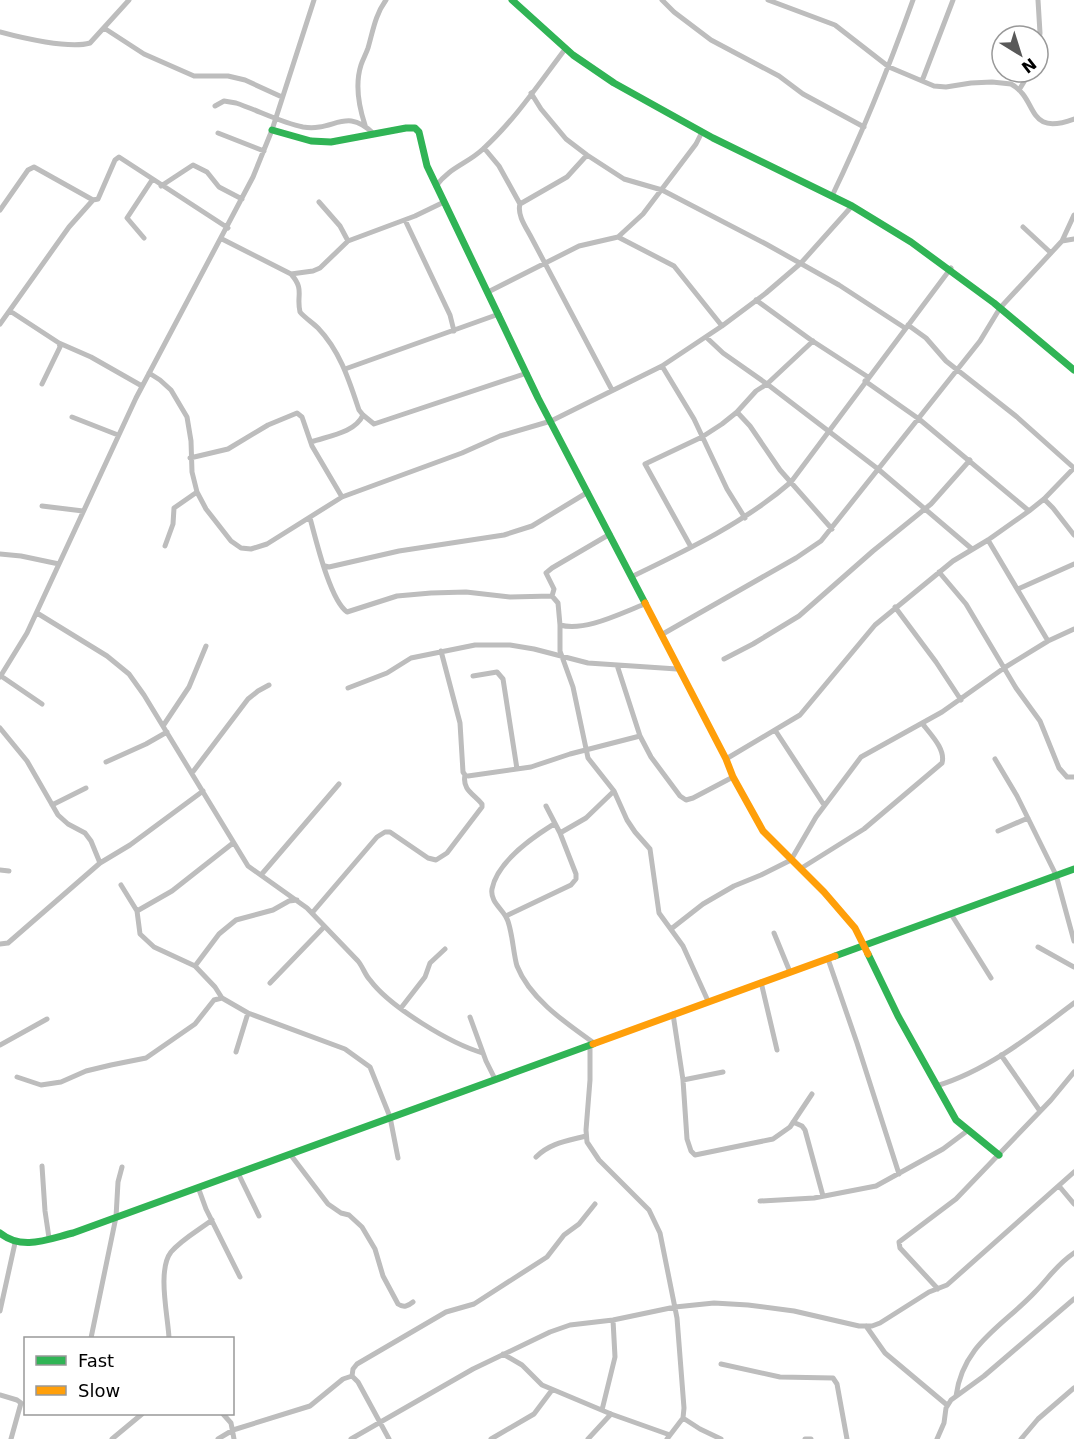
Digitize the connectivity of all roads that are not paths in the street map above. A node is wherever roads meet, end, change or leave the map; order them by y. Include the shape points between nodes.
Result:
1 (129, 0) edge
2 (314, 0) edge
3 (386, 0) edge
4 (512, 0) edge
5 (662, 0) edge
6 (768, 0) edge
7 (913, 0) edge
8 (953, 0) edge
9 (1038, 0) edge
10 (1039, 24) edge
11 (104, 28) junction
12 (0, 32) edge
13 (566, 48) junction
14 (890, 67) junction
15 (922, 81) junction
16 (1023, 84) edge
17 (1019, 90) junction
18 (531, 93) junction
19 (282, 97) junction
20 (524, 101) junction
21 (215, 106) dead end
22 (541, 109) junction
23 (360, 110) junction
24 (276, 117) junction
25 (1074, 119) edge
26 (353, 120) junction
27 (365, 125) junction
28 (864, 127) junction
29 (272, 130) junction
30 (702, 132) junction
31 (218, 133) dead end
32 (374, 134) junction
33 (484, 148) junction
34 (264, 150) junction
35 (587, 155) junction
36 (445, 175) junction
37 (432, 176) junction
38 (152, 180) junction
39 (161, 186) junction
40 (436, 186) junction
41 (662, 190) junction
42 (832, 196) junction
43 (242, 199) junction
44 (93, 200) junction
45 (319, 202) dead end
46 (444, 202) junction
47 (520, 204) junction
48 (852, 206) junction
49 (0, 210) edge
50 (1074, 215) edge
51 (405, 220) junction
52 (1023, 227) dead end
53 (228, 228) junction
54 (618, 237) junction
55 (144, 238) dead end
56 (222, 239) junction
57 (1074, 239) edge
58 (348, 241) junction
59 (1062, 241) junction
60 (1051, 253) junction
61 (544, 263) junction
62 (801, 263) junction
63 (951, 268) junction
64 (304, 273) junction
65 (291, 274) junction
66 (298, 282) junction
67 (488, 292) junction
68 (756, 300) junction
69 (1000, 308) junction
70 (10, 310) junction
71 (499, 315) junction
72 (0, 324) edge
73 (722, 326) junction
74 (906, 327) junction
75 (454, 331) junction
76 (706, 337) junction
77 (813, 341) junction
78 (59, 343) junction
79 (662, 366) junction
80 (957, 368) junction
81 (345, 369) junction
82 (1074, 370) edge
83 (149, 373) junction
84 (526, 373) junction
85 (867, 379) junction
86 (42, 384) dead end
87 (767, 384) junction
88 (142, 386) junction
89 (612, 390) junction
90 (737, 412) junction
91 (363, 415) junction
92 (72, 417) dead end
93 (919, 418) junction
94 (551, 421) junction
95 (828, 430) junction
96 (118, 435) junction
97 (702, 437) junction
98 (311, 442) junction
99 (190, 458) junction
100 (970, 460) junction
101 (1074, 468) edge
102 (878, 469) junction
103 (791, 482) junction
104 (197, 492) junction
105 (588, 492) junction
106 (342, 497) junction
107 (1044, 499) junction
108 (42, 507) dead end
109 (926, 508) junction
110 (83, 511) junction
111 (1029, 511) junction
112 (310, 518) junction
113 (745, 518) junction
114 (832, 529) junction
115 (610, 534) junction
116 (1074, 535) edge
117 (988, 540) junction
118 (165, 546) dead end
119 (691, 547) junction
120 (972, 549) junction
121 (0, 554) edge
122 (59, 564) junction
123 (1074, 564) edge
124 (325, 566) junction
125 (939, 572) junction
126 (631, 577) junction
127 (1018, 589) junction
128 (552, 596) junction
129 (645, 604) junction
130 (896, 607) junction
131 (37, 613) junction
132 (561, 625) junction
133 (1074, 629) edge
134 (661, 635) junction
135 (1048, 641) junction
136 (206, 646) dead end
137 (441, 651) junction
138 (562, 656) junction
139 (724, 659) dead end
140 (618, 665) junction
141 (1004, 668) junction
142 (677, 669) junction
143 (1, 676) edge
144 (473, 676) dead end
145 (269, 685) dead end
146 (348, 688) dead end
147 (961, 700) junction
148 (42, 704) dead end
149 (922, 723) junction
150 (163, 726) junction
151 (0, 728) edge
152 (776, 730) junction
153 (167, 732) junction
154 (640, 736) junction
155 (585, 750) junction
156 (726, 759) junction
157 (995, 759) dead end
158 (106, 762) dead end
159 (517, 769) junction
160 (192, 773) junction
161 (465, 775) junction
162 (733, 777) junction
163 (1074, 777) edge
164 (339, 784) dead end
165 (86, 788) dead end
166 (203, 791) junction
167 (614, 791) junction
168 (52, 805) junction
169 (824, 805) junction
170 (546, 806) dead end
171 (1028, 818) junction
172 (554, 824) junction
173 (998, 831) dead end
174 (560, 833) junction
175 (233, 843) junction
176 (791, 860) junction
177 (100, 863) junction
178 (800, 869) junction
179 (0, 870) edge
180 (1074, 870) edge
181 (9, 871) dead end
182 (261, 875) junction
183 (1056, 875) junction
184 (121, 885) dead end
185 (298, 900) junction
186 (137, 910) junction
187 (312, 913) junction
188 (951, 914) junction
189 (506, 916) junction
190 (324, 927) junction
191 (671, 930) junction
192 (774, 933) dead end
193 (1074, 941) edge
194 (0, 944) edge
195 (864, 945) junction
196 (1038, 946) dead end
197 (445, 949) dead end
198 (828, 959) junction
199 (195, 966) junction
200 (1074, 967) edge
201 (790, 972) junction
202 (991, 978) dead end
203 (761, 982) junction
204 (270, 983) dead end
205 (222, 998) junction
206 (708, 1001) junction
207 (1074, 1003) edge
208 (401, 1008) junction
209 (248, 1013) junction
210 (673, 1014) junction
211 (470, 1017) dead end
212 (47, 1019) dead end
213 (592, 1044) junction
214 (0, 1045) edge
215 (777, 1050) dead end
216 (236, 1052) dead end
217 (483, 1053) junction
218 (1001, 1055) junction
219 (723, 1072) dead end
220 (1074, 1072) edge
221 (17, 1077) dead end
222 (495, 1079) junction
223 (683, 1080) junction
224 (936, 1086) junction
225 (812, 1094) dead end
226 (1040, 1111) junction
227 (390, 1117) junction
228 (793, 1122) junction
229 (967, 1131) junction
230 (586, 1136) junction
231 (290, 1154) junction
232 (999, 1155) junction
233 (536, 1157) dead end
234 (398, 1158) dead end
235 (42, 1166) dead end
236 (122, 1167) dead end
237 (1074, 1172) edge
238 (238, 1173) junction
239 (898, 1174) junction
240 (1059, 1186) junction
241 (198, 1187) junction
242 (823, 1196) junction
243 (760, 1201) dead end
244 (595, 1204) dead end
245 (1074, 1204) edge
246 (259, 1216) dead end
247 (116, 1217) junction
248 (212, 1220) junction
249 (0, 1233) edge
250 (49, 1238) junction
251 (15, 1243) junction
252 (1074, 1253) edge
253 (240, 1277) dead end
254 (938, 1289) junction
255 (1074, 1299) edge
256 (413, 1302) dead end
257 (675, 1307) junction
258 (0, 1311) edge
259 (613, 1320) junction
260 (866, 1326) junction
261 (91, 1337) edge
262 (169, 1337) edge
263 (503, 1354) junction
264 (720, 1364) dead end
265 (352, 1376) junction
266 (1074, 1388) edge
267 (552, 1390) junction
268 (0, 1395) edge
269 (956, 1396) junction
270 (947, 1405) junction
271 (602, 1410) junction
272 (611, 1414) junction
273 (140, 1415) edge
274 (224, 1415) edge
275 (683, 1418) junction
276 (380, 1422) junction
277 (233, 1430) junction
278 (668, 1437) edge
279 (11, 1439) edge
280 (112, 1439) edge
281 (218, 1439) edge
282 (234, 1439) edge
283 (351, 1439) edge
284 (389, 1439) edge
285 (491, 1439) edge
286 (588, 1439) edge
287 (721, 1439) edge
288 (805, 1439) edge
289 (811, 1439) edge
290 (847, 1439) edge
291 (937, 1439) edge
292 (1021, 1439) edge

1 - 11 street
2 - 19 street
3 - 23 street via 372,27 360,67
4 - 13 street
5 - 28 street via 711,40
6 - 14 street via 835,25
7 - 14 street
8 - 15 street
9 - 10 street
11 - 12 street via 90,43 81,46
11 - 19 street via 144,54 194,76 228,76
13 - 18 street
13 - 30 street via 594,70
14 - 15 street
14 - 28 street
15 - 17 street via 946,87 992,82 1011,84
16 - 17 street
17 - 25 street via 1041,121 1062,124
18 - 20 street
18 - 22 street
19 - 24 street
20 - 22 street
20 - 33 street
21 - 24 street via 236,103
22 - 35 street via 566,139
23 - 26 street
23 - 27 street
24 - 26 street via 307,127
24 - 29 street
26 - 27 street
27 - 32 street
28 - 42 street
29 - 32 street via 319,142
29 - 34 street
30 - 41 street
30 - 42 street
31 - 34 street
32 - 37 street via 415,128
33 - 36 street
33 - 47 street
34 - 43 street
35 - 41 street via 624,179
35 - 47 street via 567,177
36 - 37 street
36 - 40 street
37 - 40 street
38 - 39 street
38 - 44 street via 119,158 98,199
38 - 55 street via 127,218
39 - 43 street via 193,165 207,172 219,187
39 - 53 street
40 - 46 street
41 - 54 street
41 - 62 street
42 - 48 street
43 - 53 street
44 - 49 street via 34,168 28,170
44 - 70 street
45 - 58 street
46 - 51 street
46 - 67 street
47 - 61 street via 522,219
48 - 62 street
48 - 63 street
50 - 59 street
51 - 58 street
51 - 75 street
52 - 60 street
53 - 56 street
54 - 61 street via 587,243
54 - 73 street via 674,266
56 - 65 street
56 - 83 street
57 - 59 street
58 - 64 street via 320,268
59 - 60 street
60 - 69 street
61 - 67 street
61 - 89 street
62 - 68 street
62 - 74 street
63 - 69 street
63 - 74 street
64 - 65 street
64 - 66 street
65 - 66 street
66 - 81 street via 300,312 327,339
67 - 71 street
68 - 73 street
68 - 77 street
69 - 80 street
69 - 82 street
70 - 72 street
70 - 78 street
71 - 75 street
71 - 84 street
73 - 76 street
74 - 80 street via 920,333
74 - 85 street
75 - 81 street
76 - 79 street
76 - 87 street
77 - 85 street
77 - 87 street
78 - 86 street
78 - 88 street
79 - 89 street
79 - 97 street
80 - 93 street
80 - 101 street
81 - 91 street
83 - 88 street
83 - 99 street via 166,385 187,417
84 - 91 street via 378,424
84 - 94 street
85 - 93 street
85 - 95 street
87 - 90 street
87 - 95 street
88 - 96 street
89 - 94 street
90 - 97 street
90 - 103 street
91 - 98 street via 350,429
92 - 96 street
93 - 100 street
93 - 102 street
94 - 105 street
94 - 106 street via 500,436
95 - 102 street
95 - 103 street
96 - 110 street
97 - 113 street
97 - 119 street via 645,464
98 - 99 street via 302,417 293,413 228,449
98 - 106 street
99 - 104 street
100 - 109 street
100 - 111 street
101 - 107 street
102 - 109 street
102 - 114 street
103 - 113 street
103 - 114 street
104 - 112 street via 221,531 242,548 267,544
104 - 118 street via 174,508
105 - 115 street
105 - 124 street via 532,526 504,535
106 - 112 street
107 - 111 street
107 - 116 street
108 - 110 street
109 - 120 street
109 - 139 street via 799,616
110 - 122 street
111 - 117 street
112 - 124 street
113 - 119 street
114 - 134 street via 810,550
115 - 126 street
115 - 128 street via 547,572 554,589
117 - 120 street
117 - 127 street
119 - 126 street
120 - 125 street
121 - 122 street
122 - 131 street
123 - 127 street
124 - 128 street via 347,612 397,596 431,593
125 - 130 street
125 - 141 street via 966,604
126 - 129 street
127 - 135 street
128 - 132 street via 558,603
129 - 132 street via 587,625
129 - 134 street
130 - 147 street
130 - 152 street via 875,625 808,708
131 - 143 street
131 - 150 street via 122,668
132 - 138 street
133 - 135 street
134 - 142 street
135 - 141 street
136 - 150 street via 189,687
137 - 138 street via 475,645 510,645
137 - 146 street via 411,658 387,673
137 - 161 street via 460,723
138 - 140 street
138 - 155 street via 573,687
140 - 142 street
140 - 154 street
141 - 147 street
141 - 163 street via 1045,730 1059,768 1067,777
142 - 156 street
143 - 148 street
144 - 159 street via 496,672 503,679
145 - 160 street via 249,699
147 - 149 street
149 - 169 street via 861,757
149 - 178 street via 942,751 942,763 864,829
150 - 153 street
151 - 168 street via 27,761
152 - 156 street
152 - 169 street
153 - 158 street
153 - 160 street
154 - 155 street
154 - 162 street via 651,757 686,800
155 - 159 street
155 - 167 street
156 - 162 street
157 - 171 street
159 - 161 street
160 - 166 street
161 - 187 street via 465,786 482,807 441,859 428,858 397,835 385,832
162 - 176 street via 763,831
164 - 182 street
165 - 168 street
166 - 175 street
166 - 177 street
167 - 174 street via 586,818
167 - 191 street via 635,832 650,849 659,913
168 - 177 street via 62,820 85,833
169 - 176 street
170 - 172 street
171 - 173 street
171 - 183 street
172 - 174 street
172 - 189 street via 518,850 498,876 492,893
174 - 189 street via 576,879
175 - 182 street via 248,866
175 - 186 street via 172,891
176 - 178 street
176 - 191 street via 703,904
177 - 194 street via 16,937
178 - 195 street via 847,918
179 - 181 street
180 - 183 street
182 - 185 street
183 - 188 street
183 - 193 street
184 - 186 street
185 - 187 street
185 - 199 street via 227,926
186 - 199 street via 138,928 146,941
187 - 190 street
188 - 195 street
188 - 202 street
189 - 213 street via 517,965 526,983
190 - 204 street
190 - 208 street via 358,961 369,979
191 - 206 street via 683,945
192 - 201 street
195 - 198 street
195 - 224 street
196 - 200 street
197 - 208 street via 430,963 425,977
198 - 201 street
198 - 239 street
199 - 205 street
201 - 203 street
203 - 206 street
203 - 215 street
205 - 209 street
205 - 221 street via 214,1000 195,1024 146,1058 41,1085
206 - 210 street
207 - 218 street
208 - 217 street via 438,1034
209 - 216 street
209 - 227 street via 345,1049 361,1059 376,1077
210 - 213 street
210 - 223 street
211 - 217 street
212 - 214 street
213 - 222 street
213 - 230 street
217 - 222 street
218 - 224 street
218 - 226 street
219 - 223 street
220 - 226 street
222 - 227 street
223 - 228 street via 687,1139 695,1155 772,1139
224 - 229 street
225 - 228 street
226 - 232 street
227 - 231 street
227 - 234 street
228 - 242 street via 805,1130
229 - 232 street
229 - 239 street via 944,1149
230 - 233 street via 557,1143
230 - 257 street via 599,1160 653,1217 665,1250
231 - 238 street
231 - 256 street via 328,1204 362,1227 398,1304 408,1306
232 - 254 street via 947,1206 899,1242 900,1248
235 - 250 street
236 - 247 street
237 - 240 street
238 - 241 street
238 - 246 street
239 - 242 street via 870,1187
240 - 245 street
240 - 254 street
241 - 247 street
241 - 248 street
242 - 243 street
244 - 265 street via 547,1257 474,1304 446,1311 357,1364
247 - 250 street
247 - 261 street
248 - 253 street
248 - 262 street via 167,1258 165,1309
249 - 251 street
250 - 251 street
251 - 258 street
252 - 269 street via 973,1351 959,1377
254 - 260 street via 880,1323
255 - 269 street
257 - 259 street
257 - 260 street via 748,1305
257 - 275 street
259 - 263 street via 558,1329
259 - 271 street via 615,1357
260 - 270 street via 885,1353
263 - 267 street
263 - 276 street
264 - 290 street via 773,1376 833,1377
265 - 276 street
265 - 277 street via 310,1406
266 - 292 street
267 - 271 street
267 - 285 street via 534,1414
268 - 279 street via 21,1403
269 - 270 street
270 - 291 street
271 - 272 street
272 - 278 street
272 - 286 street
273 - 280 street
274 - 277 street
275 - 278 street
275 - 287 street
276 - 283 street
276 - 284 street
277 - 281 street
277 - 282 street
288 - 289 street

